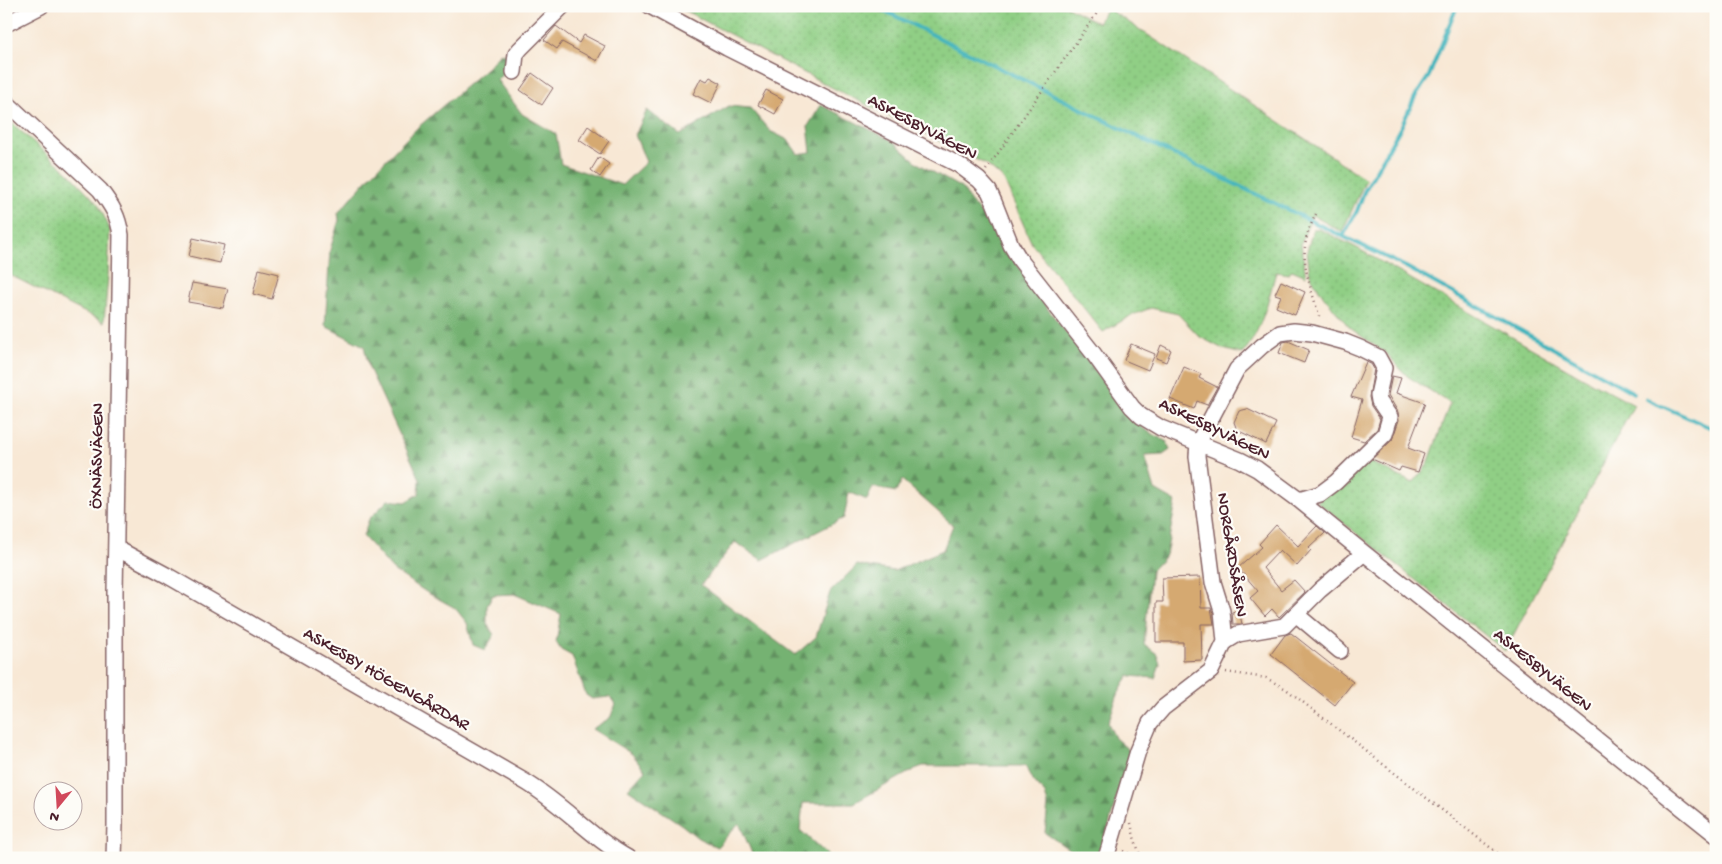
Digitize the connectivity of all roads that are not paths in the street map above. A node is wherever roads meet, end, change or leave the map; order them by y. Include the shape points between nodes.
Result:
1 (41, 6) edge
2 (562, 6) edge
3 (650, 6) edge
4 (6, 24) edge
5 (514, 72) dead end
6 (6, 102) edge
7 (1198, 443) junction
8 (1300, 500) junction
9 (116, 548) junction
10 (1364, 553) junction
11 (1297, 615) junction
12 (1224, 642) junction
13 (1340, 651) dead end
14 (1716, 835) edge
15 (1107, 853) edge
16 (114, 858) edge
17 (628, 858) edge

1 - 4 street
2 - 5 street via 516,54
3 - 7 street, ASKESBYVÄGEN via 959,165 979,180 989,191 1020,260 1132,407 1152,424
6 - 9 street, ÖXNÄSVÄGEN via 100,190 113,206 119,221
7 - 8 street, ASKESBYVÄGEN via 1257,469
7 - 8 street via 1236,369 1280,333 1312,333 1378,357 1384,368 1378,401 1390,417 1385,434 1336,482 1320,494
7 - 12 street, NORGÅRDSÅSEN via 1213,582 1222,611
8 - 10 street, ASKESBYVÄGEN
9 - 16 street, ÖXNÄSVÄGEN
9 - 17 street, ASKESBY HÖGENGÅRDAR via 543,792 594,836
10 - 11 street via 1320,590
10 - 14 street, ASKESBYVÄGEN
11 - 12 street via 1284,626 1238,634
11 - 13 street
12 - 15 street via 1211,671 1163,708 1150,723 1138,751

